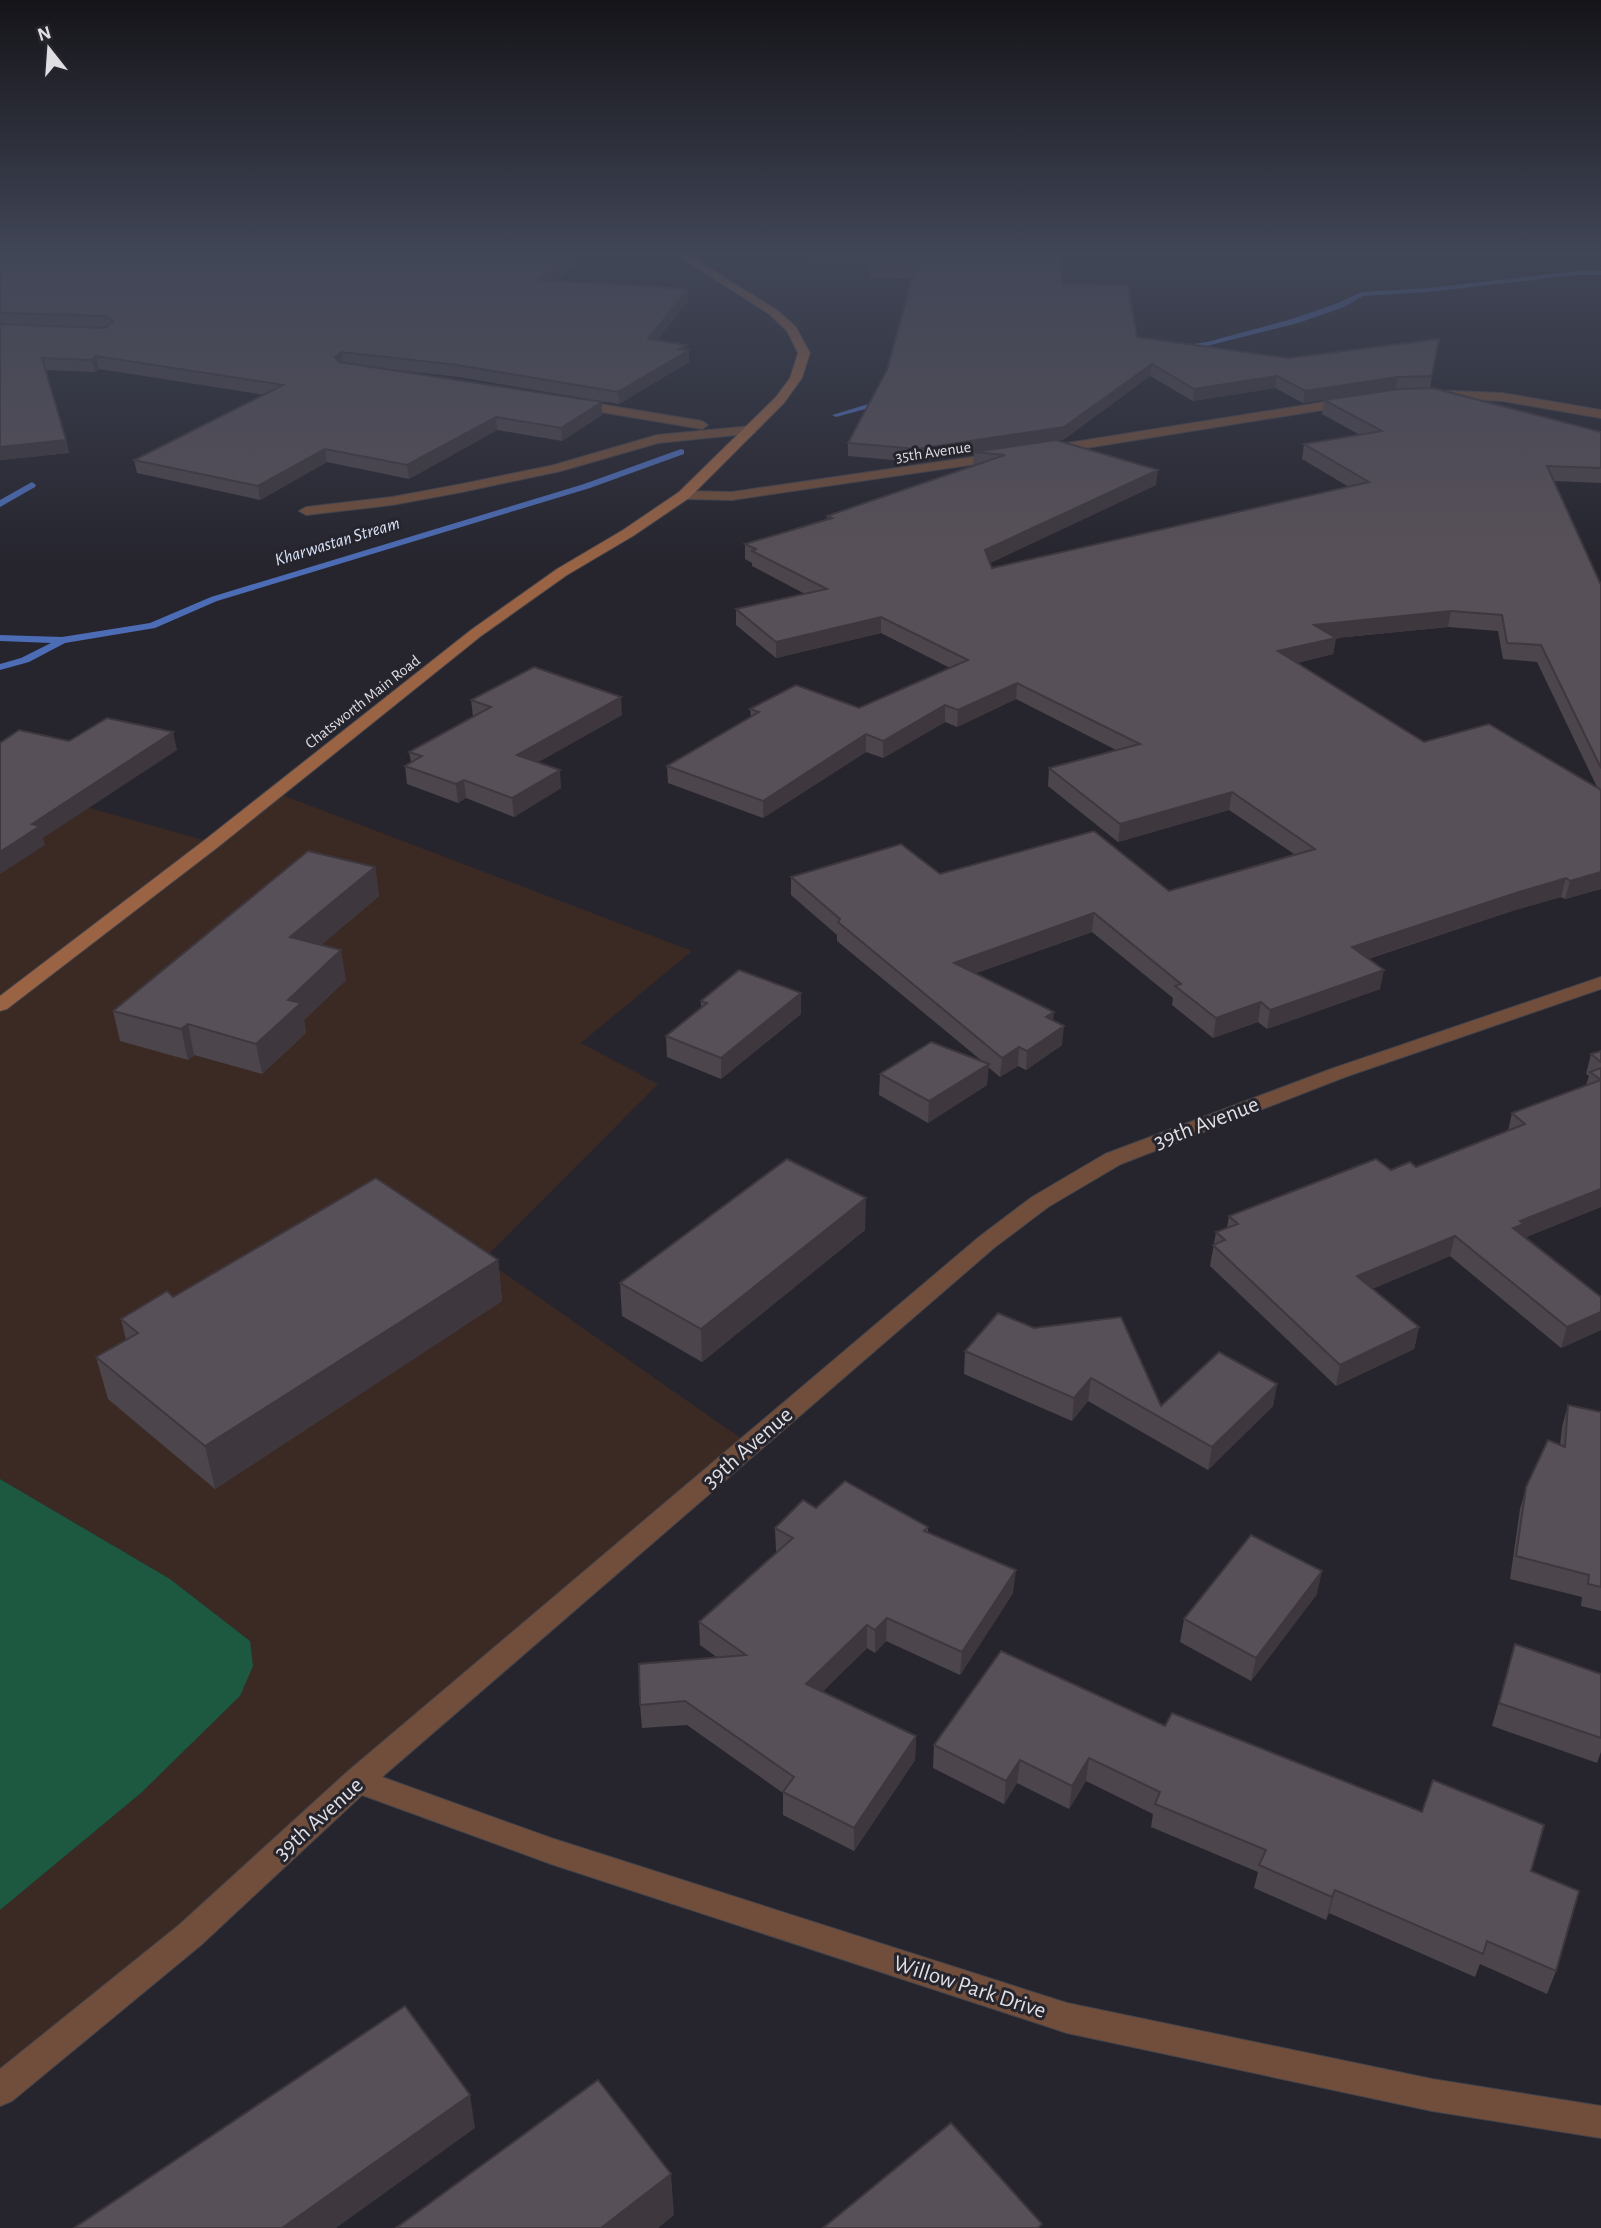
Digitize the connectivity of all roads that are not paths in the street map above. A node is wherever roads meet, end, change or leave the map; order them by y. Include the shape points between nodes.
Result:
1 (802, 358) edge
2 (1416, 394) edge
3 (1368, 399) edge
4 (565, 402) edge
5 (1601, 414) edge
6 (751, 430) junction
7 (731, 432) junction
8 (1040, 451) edge
9 (1013, 455) edge
10 (684, 495) junction
11 (306, 511) dead end
12 (1601, 983) edge
13 (0, 1005) edge
14 (357, 1781) junction
15 (0, 2090) edge
16 (1601, 2122) edge

1 - 6 street, Chatsworth Main Road via 796,378
2 - 5 street via 1502,397
3 - 8 street
4 - 7 street
6 - 7 street
6 - 10 street, Chatsworth Main Road
7 - 11 street via 657,439 556,468 462,488
9 - 10 street, 35th Avenue via 732,496
10 - 13 street, Chatsworth Main Road via 476,633
12 - 14 street, 39th Avenue via 1232,1111 1112,1159 1040,1202 987,1242
14 - 15 street, 39th Avenue via 190,1935
14 - 16 street, Willow Park Drive via 551,1851 1067,2018 1432,2095

